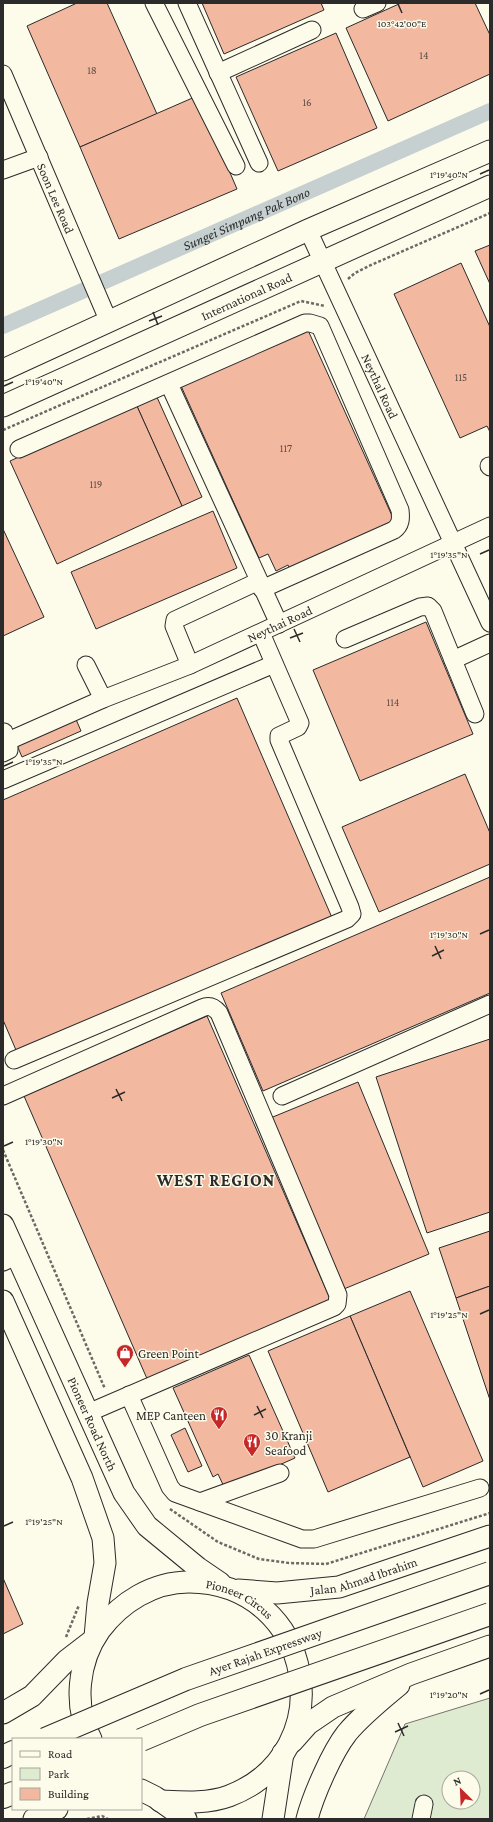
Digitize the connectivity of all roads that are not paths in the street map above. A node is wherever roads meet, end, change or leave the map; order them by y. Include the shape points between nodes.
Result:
1 (154, 3) edge
2 (187, 3) edge
3 (312, 30) dead end
4 (218, 72) junction
5 (3, 74) edge
6 (490, 151) edge
7 (39, 157) junction
8 (259, 163) dead end
9 (236, 166) dead end
10 (3, 170) edge
11 (490, 186) edge
12 (308, 230) junction
13 (323, 262) junction
14 (106, 314) junction
15 (3, 370) edge
16 (169, 384) junction
17 (3, 406) edge
18 (19, 449) dead end
19 (490, 526) edge
20 (454, 542) junction
21 (261, 585) junction
22 (490, 623) edge
23 (279, 624) junction
24 (261, 633) junction
25 (345, 639) dead end
26 (490, 643) edge
27 (453, 660) junction
28 (274, 664) junction
29 (86, 665) dead end
30 (190, 665) junction
31 (103, 699) junction
32 (475, 714) dead end
33 (5, 741) edge
34 (3, 780) edge
35 (490, 1004) edge
36 (14, 1060) dead end
37 (3, 1096) edge
38 (282, 1096) dead end
39 (3, 1224) edge
40 (10, 1259) edge
41 (3, 1301) edge
42 (130, 1395) junction
43 (88, 1413) junction
44 (280, 1473) dead end
45 (480, 1488) dead end
46 (200, 1502) junction
47 (490, 1536) edge
48 (490, 1573) edge
49 (230, 1589) junction
50 (490, 1614) edge
51 (94, 1639) junction
52 (490, 1646) edge
53 (411, 1674) junction
54 (3, 1713) edge
55 (47, 1738) edge
56 (90, 1738) edge
57 (142, 1740) edge
58 (284, 1751) junction
59 (12, 1752) edge
60 (3, 1757) edge
61 (149, 1796) edge
62 (55, 1810) edge
63 (34, 1819) edge
64 (186, 1819) edge
65 (273, 1819) edge
66 (307, 1819) edge

1 - 9 street
2 - 4 street
3 - 4 street
4 - 8 street
5 - 7 street, Soon Lee Road
6 - 12 main road
7 - 10 street
7 - 14 street, Soon Lee Road
11 - 13 main road, International Road
12 - 13 street, Neythal Road
12 - 14 main road
13 - 17 main road, International Road
13 - 20 street, Neythal Road
14 - 15 main road
16 - 18 street
16 - 21 street
16 - 21 street via 305,323 320,326 322,330 400,510 399,525 394,530
19 - 20 street
20 - 22 street, Neythal Road
20 - 23 street, Neythai Road
21 - 23 street
21 - 30 street via 175,620 174,626
23 - 24 street, Neythai Road
24 - 28 street
24 - 30 street, Neythai Road
25 - 27 street via 424,605 433,611
26 - 27 street
27 - 32 street
28 - 34 street
28 - 36 street via 300,725 280,735 279,738 352,914
29 - 31 street
30 - 31 street, Neythai Road
31 - 33 street, Neythai Road
35 - 38 street
37 - 42 street via 202,1008 211,1007 219,1013 338,1300 334,1307
39 - 40 main road, Pioneer Road North
40 - 43 main road, Pioneer Road North
41 - 51 main road via 82,1478 103,1538 105,1563
42 - 43 street
42 - 46 street via 172,1490 175,1494
43 - 49 main road, Pioneer Road North via 124,1493 147,1526 198,1568
44 - 46 street
45 - 46 street via 308,1540
47 - 49 main road, Jalan Ahmad Ibrahim via 339,1588 277,1593
48 - 55 highway, Ayer Rajah Expressway, bridge via 186,1679
49 - 51 main road, Pioneer Circus via 206,1582 179,1582 153,1588 130,1600 109,1617
49 - 58 main road, Pioneer Circus via 253,1600 272,1616 286,1635 296,1657 301,1680 301,1704 296,1728
50 - 57 highway, bridge via 200,1716
51 - 54 main road via 67,1660 32,1696
51 - 56 main road, Pioneer Circus via 84,1661 80,1685 81,1709
52 - 53 main road
53 - 58 main road via 334,1707 308,1724
53 - 66 main road via 346,1734 328,1766
58 - 61 main road, Pioneer Circus via 270,1769 250,1785 228,1796 204,1802
58 - 65 main road
59 - 60 highway
61 - 64 main road
62 - 63 main road

